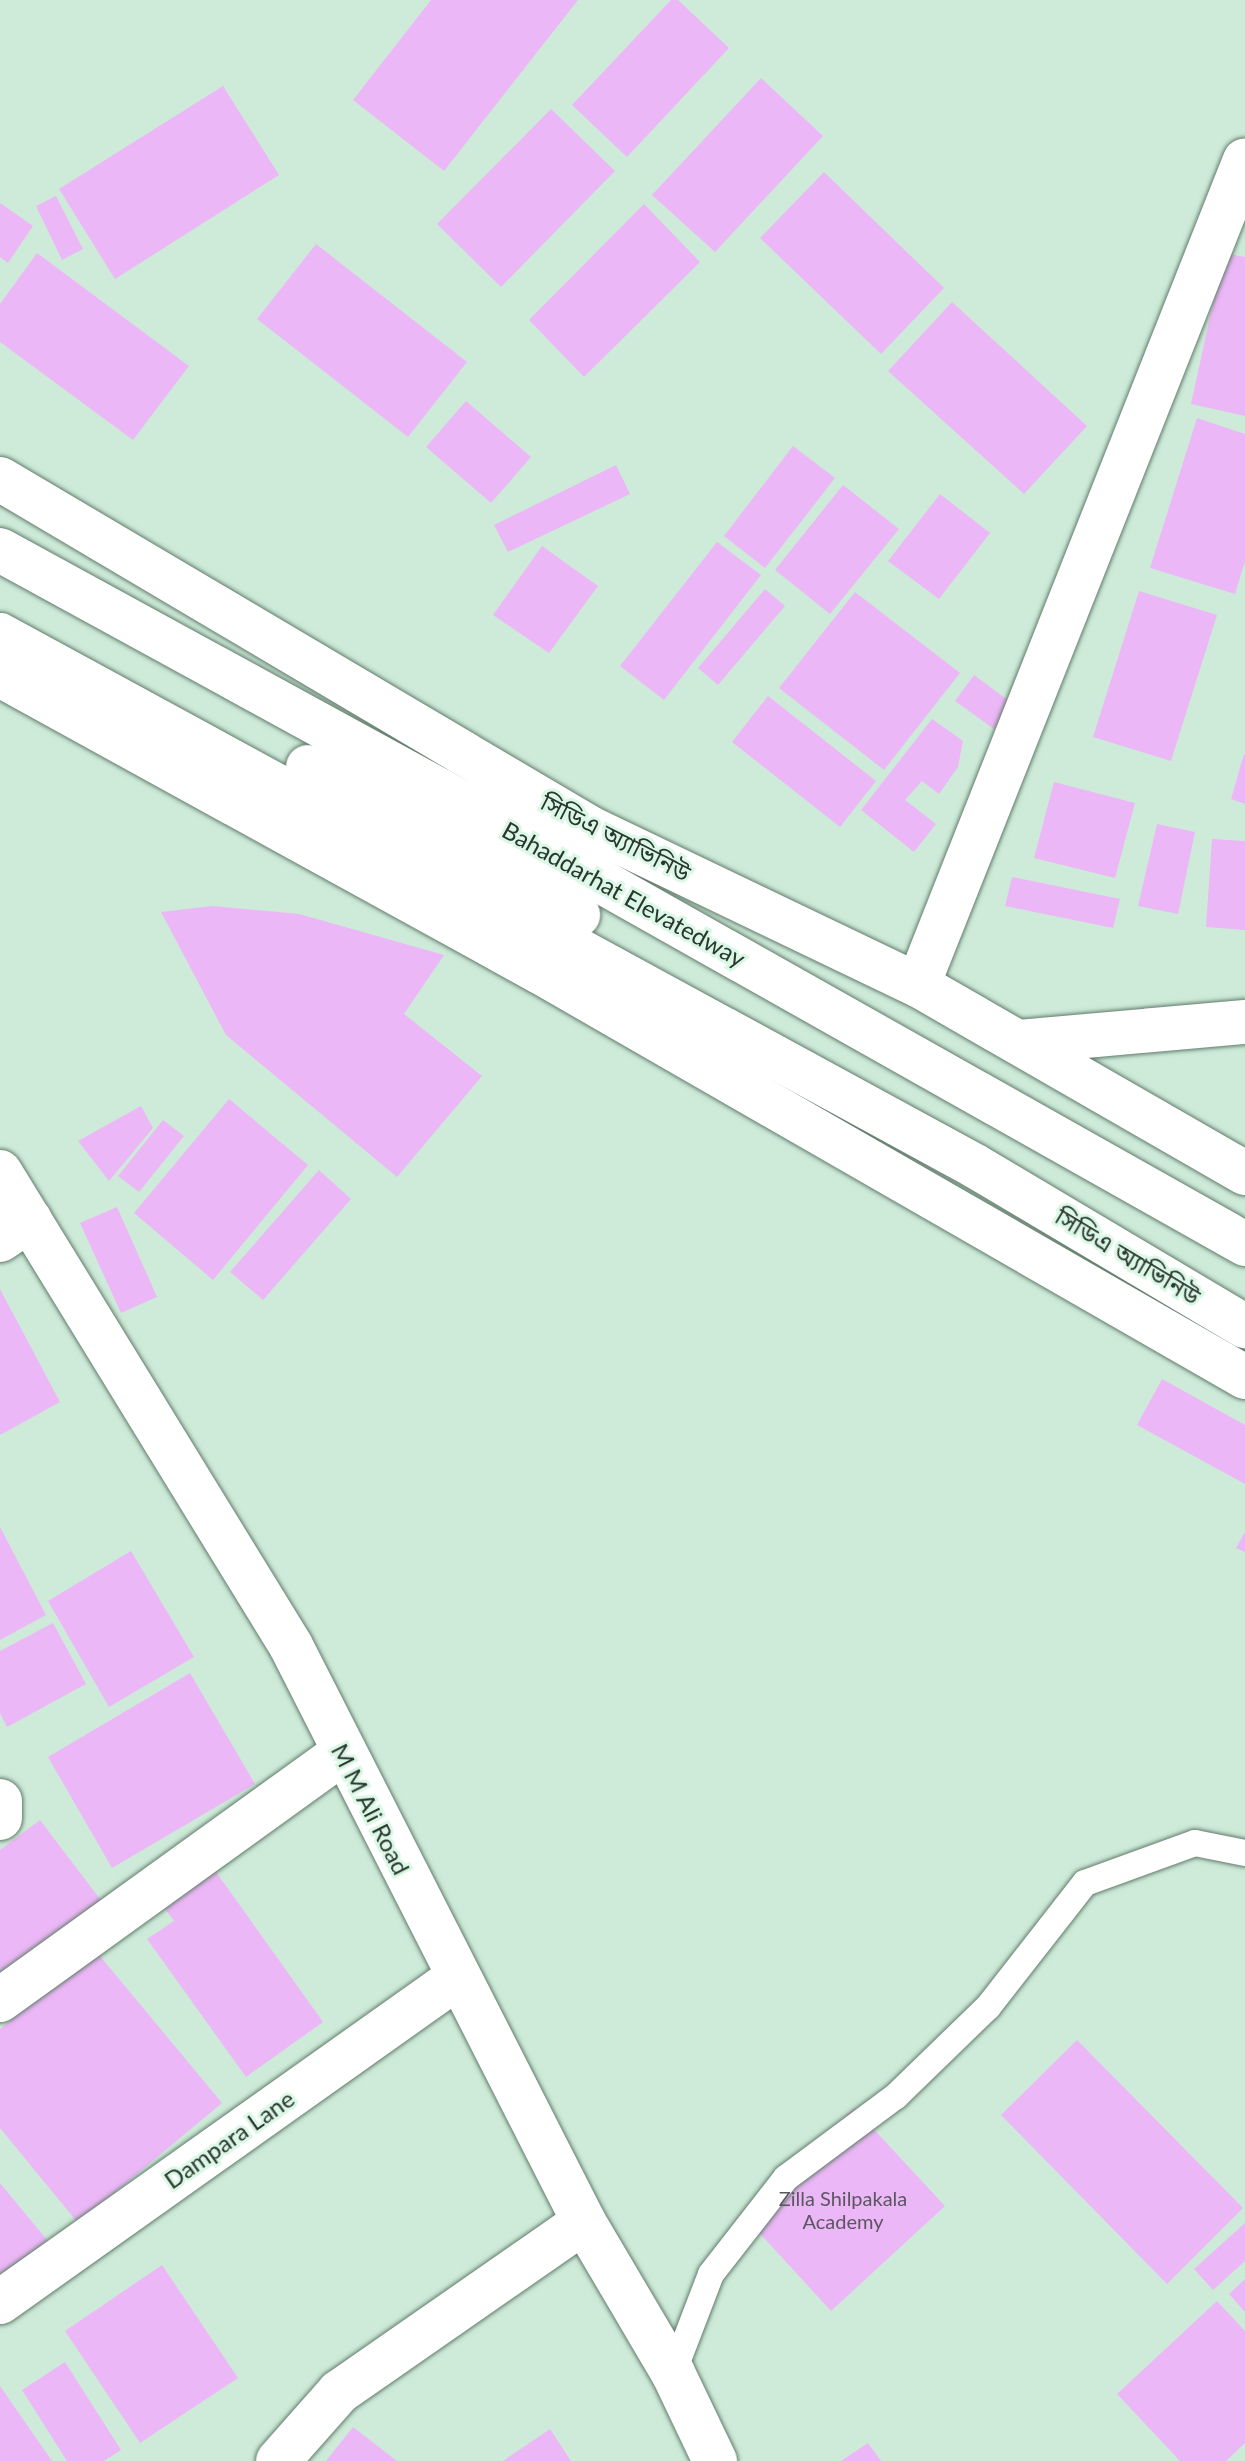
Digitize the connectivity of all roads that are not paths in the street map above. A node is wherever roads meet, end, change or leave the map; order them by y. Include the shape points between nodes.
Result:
1 (1245, 160) edge
2 (0, 479) edge
3 (0, 550) edge
4 (0, 602) edge
5 (0, 635) edge
6 (0, 675) edge
7 (918, 985) junction
8 (1245, 1022) edge
9 (1019, 1042) junction
10 (0, 1172) edge
11 (1245, 1173) edge
12 (15, 1230) edge
13 (1245, 1244) edge
14 (1245, 1291) edge
15 (1245, 1326) edge
16 (1245, 1377) edge
17 (342, 1753) junction
18 (0, 1801) edge
19 (0, 1818) edge
20 (1245, 1853) edge
21 (458, 1977) junction
22 (0, 2000) edge
23 (584, 2222) junction
24 (0, 2302) edge
25 (673, 2373) junction
26 (278, 2461) edge
27 (715, 2461) edge

1 - 7 main road
2 - 7 main road, সিডিএ অ্যাভিনিউ via 590,828
3 - 13 main road, Bahaddarhat Elevatedway via 453,797
4 - 14 main road, Bahaddarhat Elevatedway via 472,855
5 - 15 main road, সিডিএ অ্যাভিনিউ via 975,1166
6 - 16 main road via 540,972
7 - 9 main road, সিডিএ অ্যাভিনিউ
8 - 9 main road
9 - 11 main road, সিডিএ অ্যাভিনিউ
10 - 12 main road, M M Ali Road
12 - 17 main road, M M Ali Road via 291,1646
17 - 21 main road, M M Ali Road
17 - 22 main road
18 - 19 main road
20 - 25 lane via 1195,1843 1085,1883 988,2007 896,2096 786,2178 711,2274
21 - 23 main road, M M Ali Road
21 - 24 main road, Dampara Lane
23 - 25 main road, M M Ali Road
23 - 26 main road via 339,2392
25 - 27 main road, M M Ali Road

